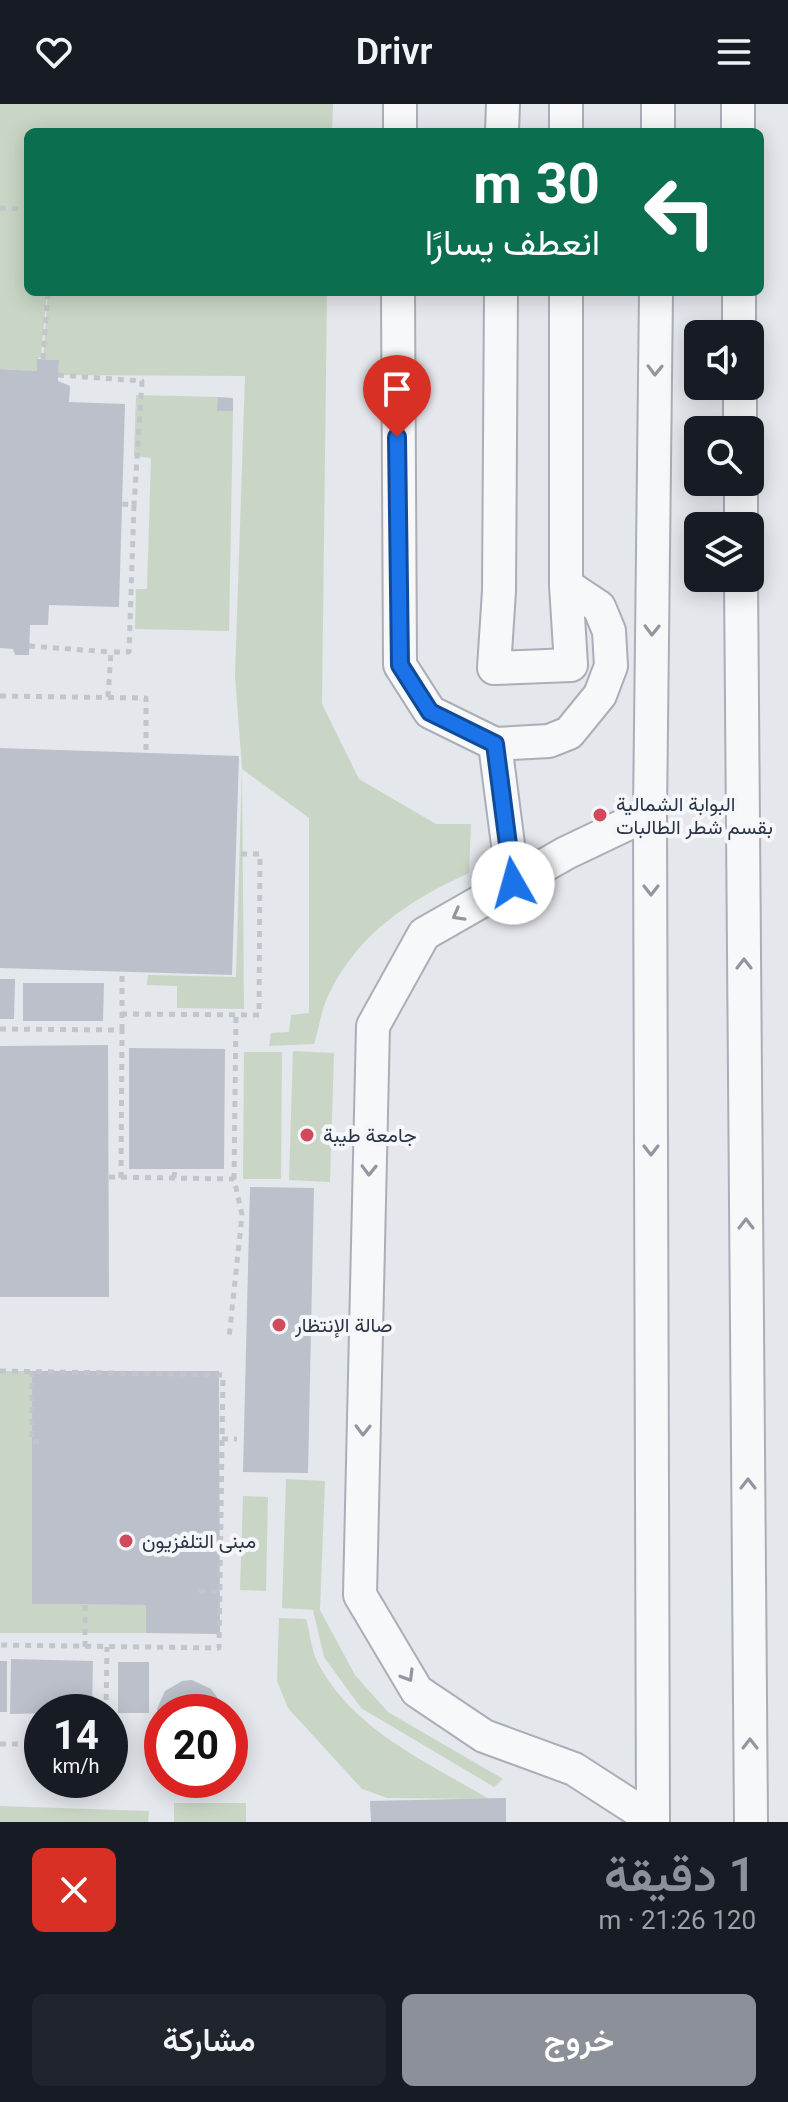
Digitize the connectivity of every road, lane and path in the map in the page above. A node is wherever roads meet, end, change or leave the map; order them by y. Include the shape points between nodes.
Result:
1 (400, 104) edge
2 (503, 104) edge
3 (566, 104) edge
4 (658, 104) edge
5 (738, 104) edge
6 (400, 128) edge
7 (502, 128) edge
8 (566, 128) edge
9 (658, 128) edge
10 (738, 128) edge
11 (0, 208) edge
12 (24, 209) edge
13 (48, 296) edge
14 (398, 296) edge
15 (501, 296) edge
16 (566, 296) edge
17 (656, 296) edge
18 (739, 296) edge
19 (739, 320) edge
20 (43, 359) dead end
21 (58, 375) dead end
22 (122, 504) dead end
23 (134, 505) junction
24 (566, 585) junction
25 (741, 592) edge
26 (29, 646) dead end
27 (111, 652) junction
28 (0, 696) edge
29 (108, 697) junction
30 (495, 744) junction
31 (146, 753) dead end
32 (650, 813) junction
33 (236, 854) dead end
34 (513, 883) junction
35 (122, 972) dead end
36 (121, 1014) junction
37 (236, 1015) junction
38 (0, 1029) edge
39 (122, 1030) junction
40 (175, 1169) dead end
41 (109, 1177) dead end
42 (121, 1178) junction
43 (174, 1178) junction
44 (234, 1179) junction
45 (229, 1338) dead end
46 (0, 1371) edge
47 (32, 1371) junction
48 (222, 1439) junction
49 (237, 1439) dead end
50 (44, 1441) dead end
51 (199, 1591) dead end
52 (220, 1592) junction
53 (85, 1604) dead end
54 (0, 1645) edge
55 (85, 1647) junction
56 (107, 1647) junction
57 (106, 1694) edge
58 (0, 1744) edge
59 (24, 1744) edge
60 (653, 1821) edge
61 (751, 1822) edge

1 - 6 street
2 - 7 street
3 - 8 street
4 - 9 street
5 - 10 street
11 - 12 path
13 - 20 path
14 - 30 street via 400,665 430,712
15 - 24 street via 494,668 571,665
16 - 24 street
17 -> 32 street
18 - 19 street
21 - 23 path via 142,381
22 - 23 path
23 - 27 path via 129,652
24 - 30 street via 599,607 609,631 611,666 600,695 569,733 549,741
61 -> 25 street
26 - 27 path
27 - 29 path
28 - 29 path
29 - 31 path via 146,698
30 - 34 street
32 - 34 street
32 -> 60 street
33 - 37 path via 260,854 259,1015
34 -> 60 street via 424,934 373,1026 360,1595 417,1691 484,1736 574,1769
35 - 36 path
36 - 37 path
36 - 39 path
37 - 44 path
38 - 39 path
39 - 42 path
40 - 43 path
41 - 42 path
42 - 43 path
43 - 44 path
44 - 45 path via 242,1215
46 - 47 path
47 - 48 path via 223,1375
47 - 50 path via 32,1442
48 - 49 path
48 - 52 path
51 - 52 path
52 - 56 path via 219,1648
53 - 55 path
54 - 55 path
55 - 56 path
56 - 57 path
58 - 59 path

